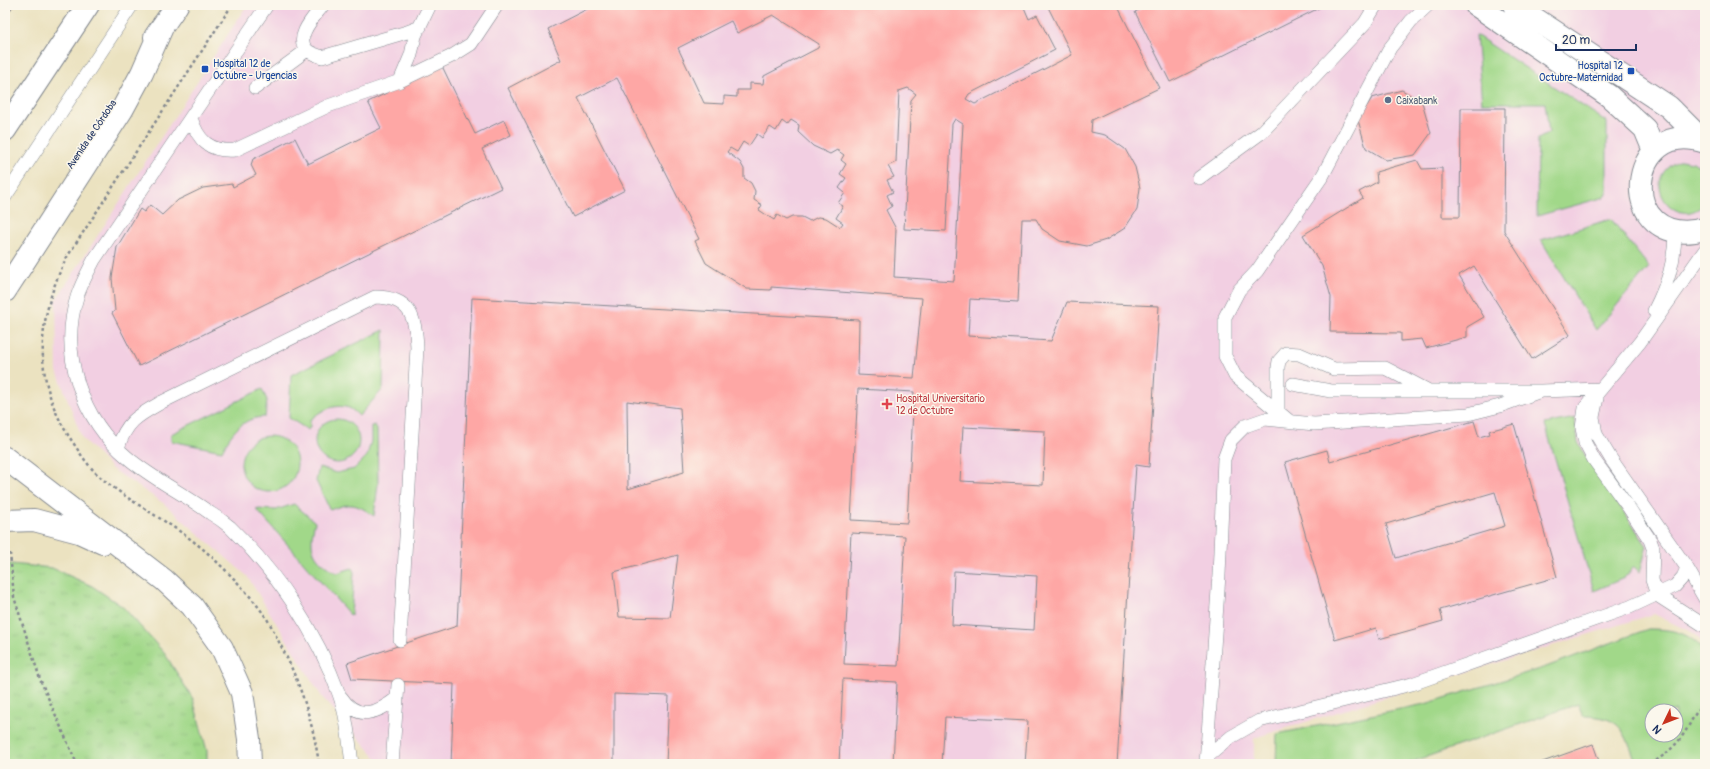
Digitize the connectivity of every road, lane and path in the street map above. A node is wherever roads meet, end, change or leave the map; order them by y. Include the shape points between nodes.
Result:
1 (88, 5) edge
2 (132, 5) edge
3 (176, 5) edge
4 (267, 5) edge
5 (323, 5) edge
6 (430, 5) edge
7 (497, 5) edge
8 (1376, 5) edge
9 (1428, 5) edge
10 (1476, 5) edge
11 (1514, 5) edge
12 (163, 25) junction
13 (420, 26) junction
14 (307, 50) junction
15 (400, 81) junction
16 (255, 88) dead end
17 (191, 118) junction
18 (5, 130) edge
19 (1704, 141) edge
20 (1654, 151) junction
21 (1200, 178) dead end
22 (5, 197) edge
23 (1705, 229) edge
24 (1675, 231) junction
25 (1705, 250) edge
26 (5, 262) edge
27 (5, 291) edge
28 (1640, 342) junction
29 (1293, 384) dead end
30 (1601, 389) junction
31 (1428, 391) junction
32 (1541, 391) junction
33 (1283, 416) junction
34 (118, 448) junction
35 (5, 458) edge
36 (5, 520) edge
37 (10, 553) dead end
38 (131, 555) junction
39 (1687, 568) junction
40 (1657, 595) junction
41 (1705, 599) edge
42 (1705, 626) edge
43 (400, 640) dead end
44 (340, 695) junction
45 (1705, 703) edge
46 (1206, 761) edge
47 (77, 764) edge
48 (250, 764) edge
49 (352, 764) edge
50 (392, 764) edge
51 (1651, 764) edge

1 - 18 main road
2 - 22 lane
3 - 12 main road, Avenida de Córdoba
4 - 17 lane
5 - 14 lane via 303,33 302,42
6 - 13 lane
7 - 15 lane via 471,44
8 - 21 lane via 1365,23 1262,132
9 - 33 lane via 1411,21 1390,48 1323,175 1257,271 1239,290 1226,317 1225,356 1235,376
10 - 20 main road via 1609,96 1645,129
11 - 19 main road via 1669,107
12 - 26 main road, Avenida de Córdoba
12 - 27 main road via 122,110
13 - 14 lane via 322,57
13 - 15 lane
14 - 16 lane
15 - 17 lane via 328,106 235,150 222,151 201,139
17 - 34 lane via 97,254 77,297 72,329 72,356 76,375 87,407 104,434
19 - 20 main road via 1686,138 1669,142
20 - 24 main road via 1644,165 1641,175 1641,197 1648,212 1660,224
23 - 24 main road via 1690,233
24 - 28 lane via 1675,253 1671,271
25 - 28 lane
28 - 30 lane
29 - 31 lane via 1331,391
30 - 32 lane
30 - 39 lane via 1594,406 1596,434
30 - 40 lane via 1585,408 1582,428 1585,442 1594,460 1650,540 1653,548 1652,580
31 - 32 lane
31 - 33 lane via 1385,368 1334,369 1293,352 1286,354 1279,361 1277,391
32 - 33 lane via 1468,414 1314,424
33 - 46 lane via 1245,426 1231,440 1224,459
34 - 43 lane via 128,424 162,402 375,297 390,297 402,302 411,313 416,326 417,348
34 - 44 lane via 147,472 229,526 260,559 297,609
35 - 38 main road
36 - 38 main road via 34,520 79,532
37 - 47 path via 14,597 40,679
38 - 48 main road via 192,606 222,648 242,693
39 - 40 lane via 1684,577 1675,586
39 - 41 lane
40 - 42 lane
40 - 46 lane via 1630,607 1412,684 1259,721 1231,737
44 - 49 lane
44 - 50 lane via 346,705 360,712 371,712 380,709 397,692
45 - 51 path via 1697,710 1672,750

